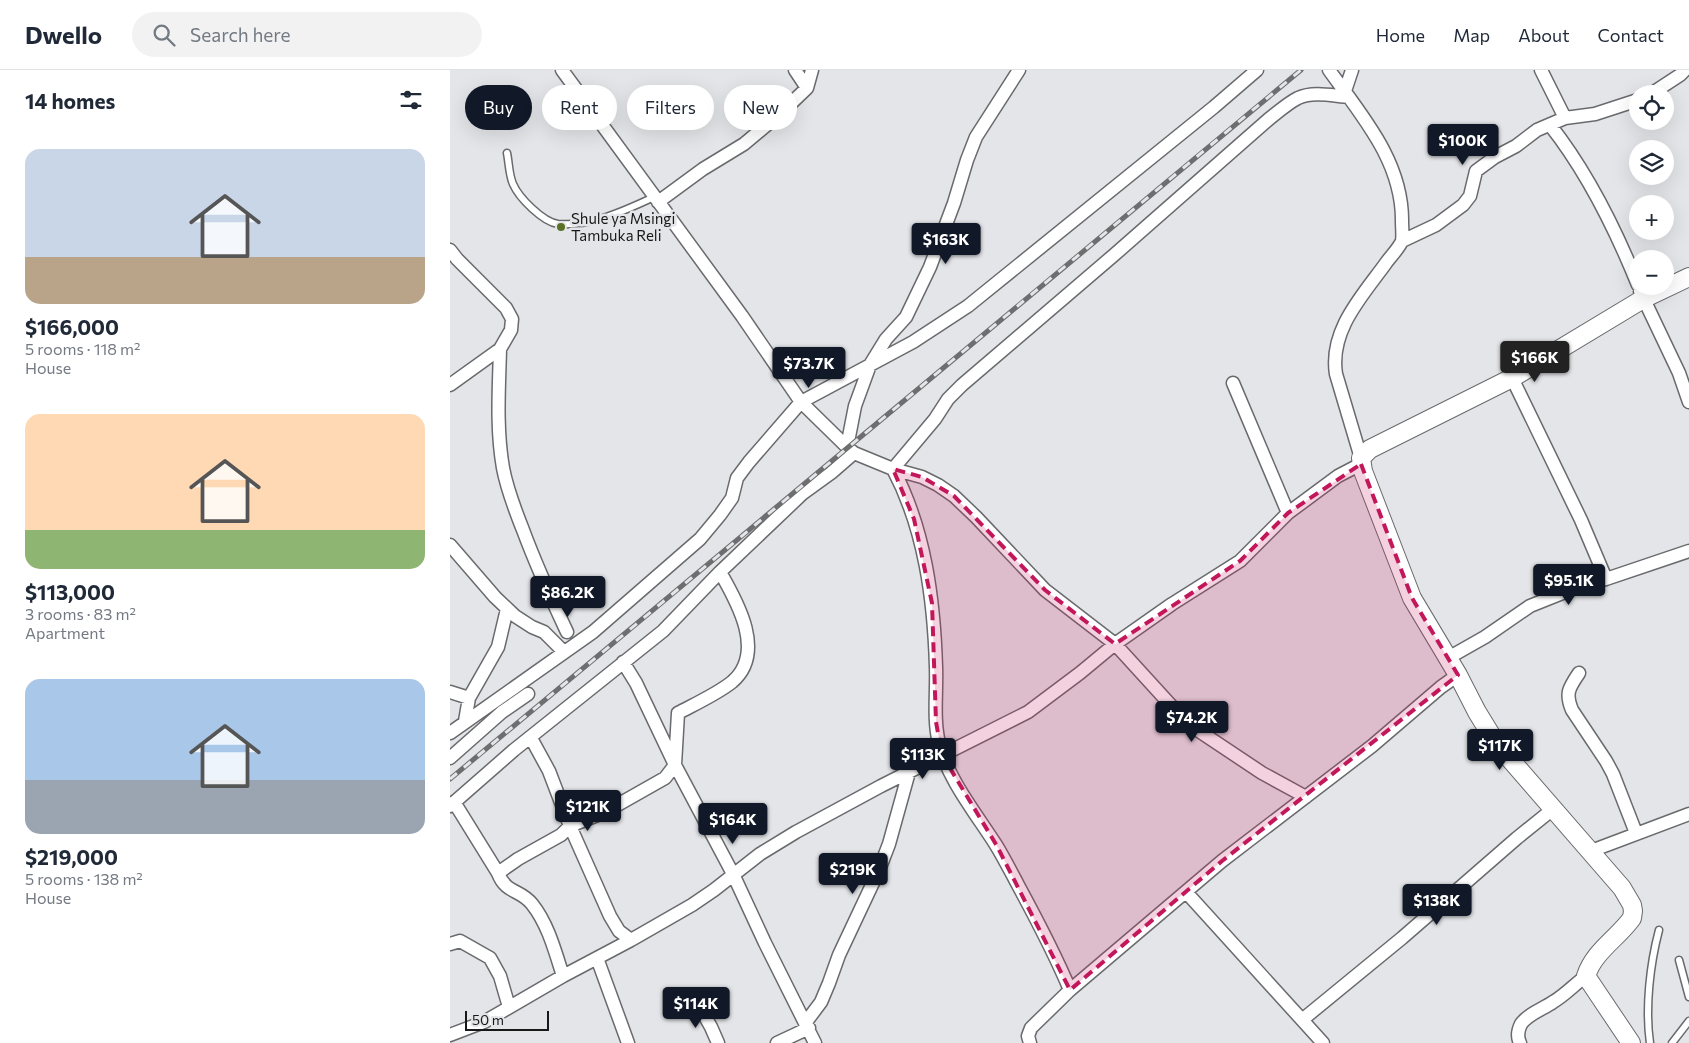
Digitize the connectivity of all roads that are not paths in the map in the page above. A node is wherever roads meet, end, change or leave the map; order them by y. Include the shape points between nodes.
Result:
1 (562, 70) edge
2 (795, 70) edge
3 (812, 70) edge
4 (1019, 70) edge
5 (1257, 70) edge
6 (1329, 70) edge
7 (1352, 70) edge
8 (1541, 70) edge
9 (1681, 72) edge
10 (1663, 85) edge
11 (806, 88) junction
12 (1347, 94) junction
13 (1629, 103) edge
14 (1565, 118) junction
15 (1550, 125) junction
16 (507, 153) dead end
17 (656, 199) junction
18 (1402, 241) junction
19 (450, 250) edge
20 (1629, 266) edge
21 (1689, 277) edge
22 (1674, 281) edge
23 (1633, 295) edge
24 (1642, 295) edge
25 (500, 349) junction
26 (870, 365) junction
27 (1512, 378) junction
28 (1233, 382) dead end
29 (450, 385) edge
30 (801, 402) junction
31 (1689, 402) edge
32 (850, 450) junction
33 (1361, 461) junction
34 (892, 469) junction
35 (1288, 513) junction
36 (450, 545) edge
37 (1689, 552) edge
38 (720, 572) junction
39 (1606, 579) junction
40 (508, 609) junction
41 (544, 632) junction
42 (567, 632) junction
43 (593, 632) junction
44 (1115, 644) junction
45 (564, 652) junction
46 (1448, 658) junction
47 (623, 662) junction
48 (1579, 673) dead end
49 (1458, 675) junction
50 (450, 692) edge
51 (528, 694) dead end
52 (469, 698) junction
53 (465, 721) junction
54 (450, 733) edge
55 (531, 738) junction
56 (942, 755) junction
57 (450, 758) edge
58 (675, 765) junction
59 (909, 772) junction
60 (1306, 796) junction
61 (452, 804) edge
62 (1553, 809) junction
63 (1689, 814) edge
64 (570, 826) junction
65 (1636, 833) junction
66 (1591, 851) junction
67 (498, 873) junction
68 (733, 874) junction
69 (1186, 892) junction
70 (1659, 930) dead end
71 (631, 940) junction
72 (450, 944) edge
73 (597, 958) junction
74 (1679, 960) dead end
75 (563, 976) junction
76 (1586, 976) junction
77 (1070, 990) junction
78 (1689, 997) edge
79 (698, 1004) dead end
80 (509, 1007) junction
81 (1302, 1020) junction
82 (1689, 1021) edge
83 (808, 1025) junction
84 (450, 1035) edge
85 (1321, 1042) edge
86 (628, 1043) edge
87 (718, 1043) edge
88 (777, 1043) edge
89 (815, 1043) edge
90 (1030, 1043) edge
91 (1520, 1043) edge
92 (1631, 1043) edge
93 (1650, 1043) edge
94 (1672, 1043) edge

1 - 17 street
2 - 11 street
3 - 11 street
4 - 26 street via 976,137 930,267 906,317 886,339
5 - 26 street via 968,306
6 - 12 street
7 - 12 street
8 - 14 street
9 - 10 street
11 - 17 street via 744,144
12 - 18 street via 1384,148 1402,207
12 - 34 street via 1306,95 1268,119 962,385
13 - 14 street via 1595,114
14 - 15 street
15 - 18 street via 1481,166 1476,171 1470,196 1464,205 1436,225
15 - 20 street via 1594,188
16 - 17 lane via 513,183 524,201 557,224 616,215
17 - 30 street
18 - 33 street via 1358,302 1336,344 1336,374
19 - 25 street via 509,313 511,330
21 - 22 street
23 - 27 street
24 - 31 street
25 - 29 street
25 - 42 street via 498,410 503,468 530,550
26 - 30 street
26 - 32 street via 855,406
27 - 33 street via 1370,450
27 - 39 street
28 - 35 street
30 - 32 street
30 - 43 street via 737,478 732,498 700,539
32 - 34 street
32 - 38 street via 832,473 802,494
33 - 35 street
33 - 46 street via 1412,598
34 - 44 street via 922,477 954,496 1045,590
34 - 56 street via 914,519 932,603 936,722
35 - 44 street via 1240,561
36 - 40 street
37 - 39 street
38 - 47 street via 663,631
38 - 58 street via 733,594 749,648 743,669 732,682 678,713
39 - 46 street via 1530,606
40 - 41 street via 532,628
40 - 52 street via 498,647
41 - 42 street
41 - 45 street
42 - 43 street
43 - 45 street
44 - 56 street via 1028,712
44 - 60 street via 1187,723 1262,773
45 - 53 street
46 - 49 street
47 - 55 street
47 - 58 street
48 - 65 street via 1569,688 1569,702 1614,774
49 - 60 street
49 - 62 street via 1496,743
50 - 52 street
51 - 57 street via 502,712
52 - 53 street
53 - 54 street
55 - 61 street
55 - 64 street via 549,771
56 - 59 street
56 - 77 street via 997,846
58 - 64 street via 654,786
58 - 68 street
59 - 68 street via 796,832
59 - 83 street via 879,870 838,955 830,983
60 - 69 street
61 - 67 street
62 - 66 street
62 - 81 street
63 - 65 street
64 - 67 street via 561,835
64 - 71 street via 610,916 619,931
65 - 66 street
66 - 76 street via 1629,897 1633,911 1628,923 1591,963
67 - 75 street via 504,885 530,901 537,910
68 - 71 street via 692,905
68 - 83 street
69 - 77 street
69 - 81 street
70 - 93 lane via 1650,989
71 - 73 street
72 - 80 street via 460,941 490,958 500,976
73 - 75 street
73 - 86 street
74 - 78 lane
75 - 80 street
76 - 91 street via 1522,1024 1518,1032
76 - 92 street
77 - 90 street via 1031,1028
79 - 87 street
80 - 84 street via 484,1022
81 - 85 street
82 - 94 lane
83 - 88 street
83 - 89 street

